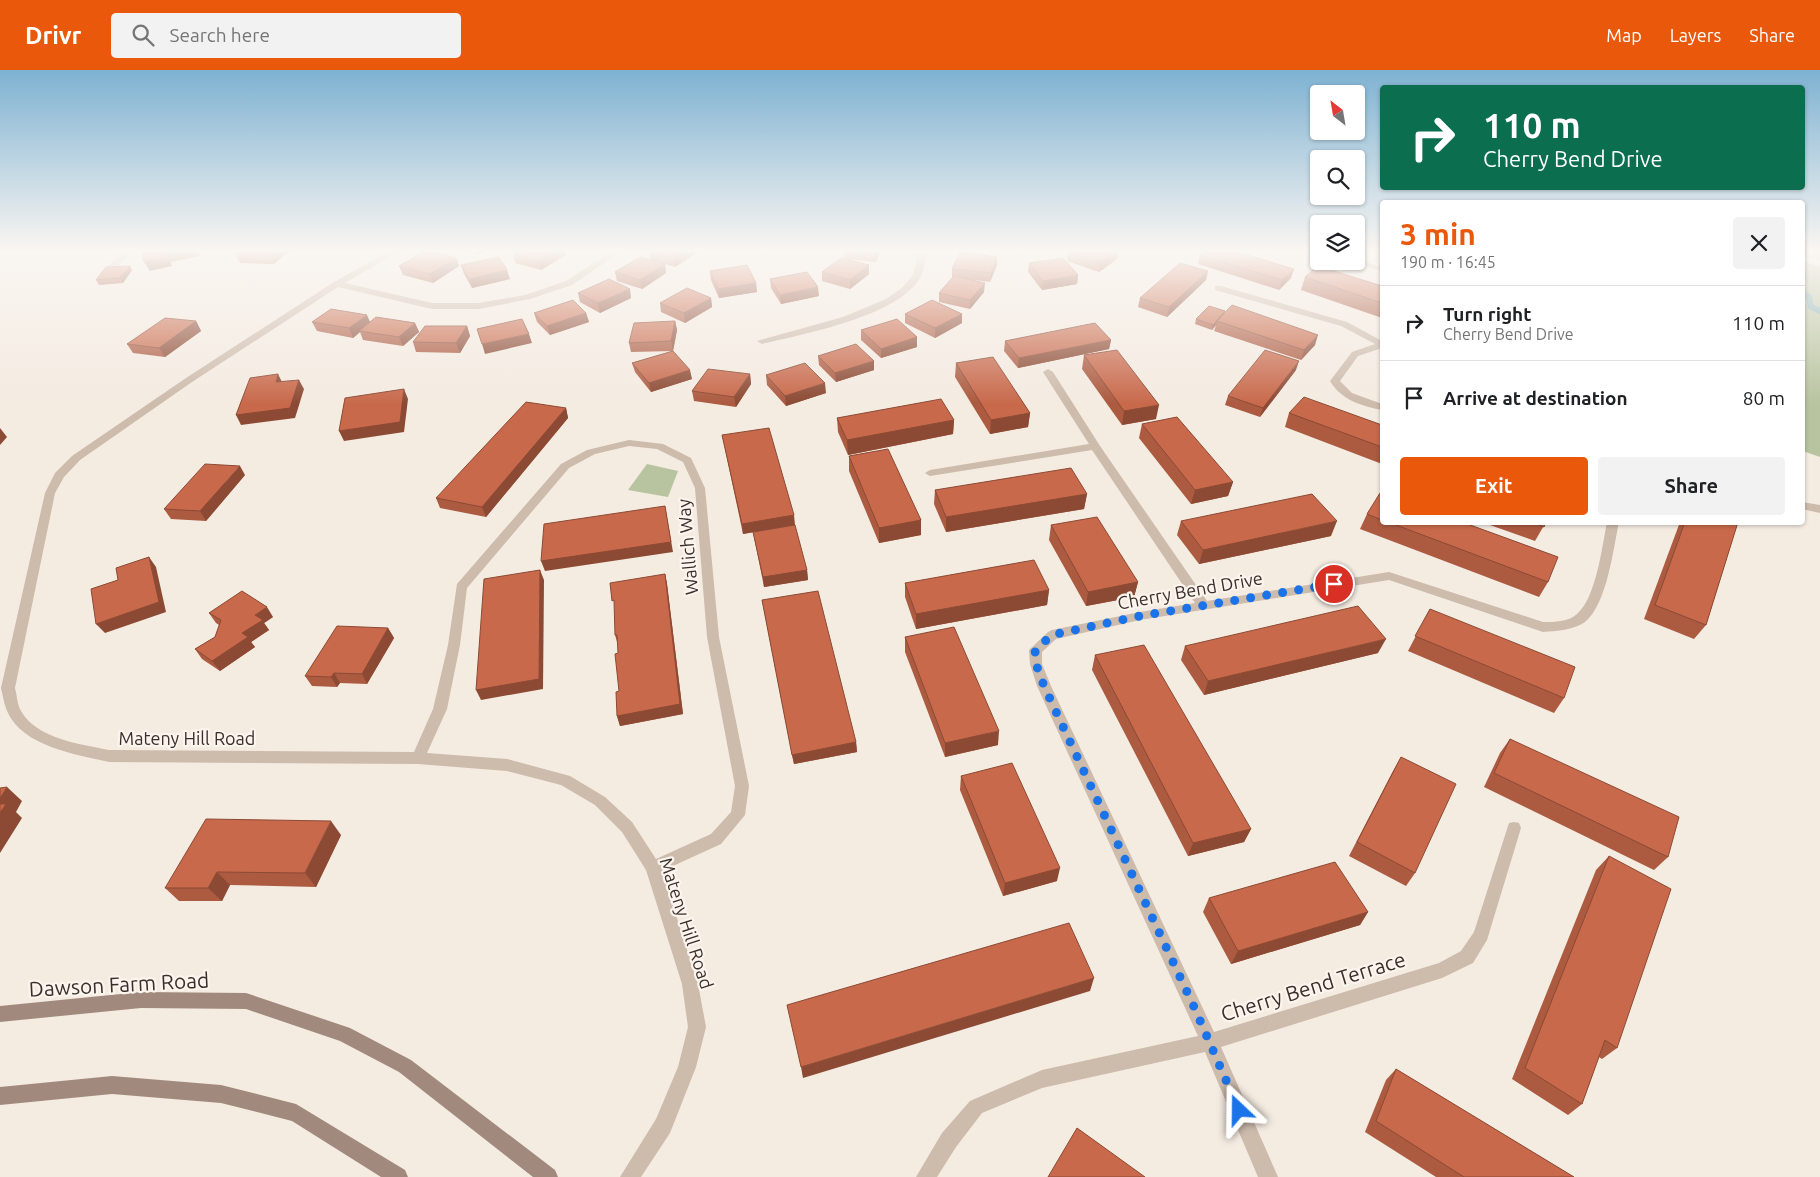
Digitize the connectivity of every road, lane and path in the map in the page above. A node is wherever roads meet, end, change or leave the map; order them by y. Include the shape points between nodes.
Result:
1 (312, 301) edge
2 (409, 301) edge
3 (508, 301) edge
4 (888, 301) edge
5 (1262, 301) edge
6 (762, 341) dead end
7 (1380, 344) edge
8 (1380, 346) edge
9 (1048, 372) dead end
10 (1380, 406) edge
11 (1095, 446) junction
12 (930, 473) dead end
13 (1805, 506) edge
14 (1820, 509) edge
15 (1611, 525) edge
16 (1204, 606) junction
17 (418, 758) junction
18 (1514, 828) dead end
19 (653, 868) junction
20 (0, 1014) edge
21 (1210, 1042) junction
22 (0, 1096) edge
23 (398, 1177) edge
24 (548, 1177) edge
25 (630, 1177) edge
26 (926, 1177) edge
27 (1268, 1177) edge

1 - 17 street, Mateny Hill Road via 125,424 76,458 59,475 50,493 8,688 14,712 28,728 70,748 110,756
2 - 3 street via 432,306 479,306
4 - 6 street via 864,313
5 - 7 street via 1344,324
8 - 10 street via 1355,354 1336,381 1338,389
9 - 11 street
11 - 12 street
11 - 16 street
13 - 14 street
15 - 16 street, Cherry Bend Drive via 1595,596 1583,618 1569,624 1544,627 1389,576
16 - 21 street, Cherry Bend Drive via 1052,635 1035,650 1044,686
17 - 19 street, Mateny Hill Road via 507,765 565,780 600,800 627,827
17 - 19 street, Wallich Way via 440,709 454,645 461,587 565,466 591,452 629,443 659,446 687,460 700,488 713,637 742,786 738,815 716,839
18 - 21 street, Cherry Bend Terrace via 1481,935 1467,957 1442,970
19 - 25 street, Mateny Hill Road via 690,984 697,1027 687,1067 663,1126
20 - 24 street, Dawson Farm Road via 141,1000 246,1001 344,1034 405,1066
21 - 26 street, Cherry Bend Terrace via 1042,1079 976,1107 949,1140
21 - 27 street, Cherry Bend Drive
22 - 23 street via 112,1085 222,1094 296,1113

